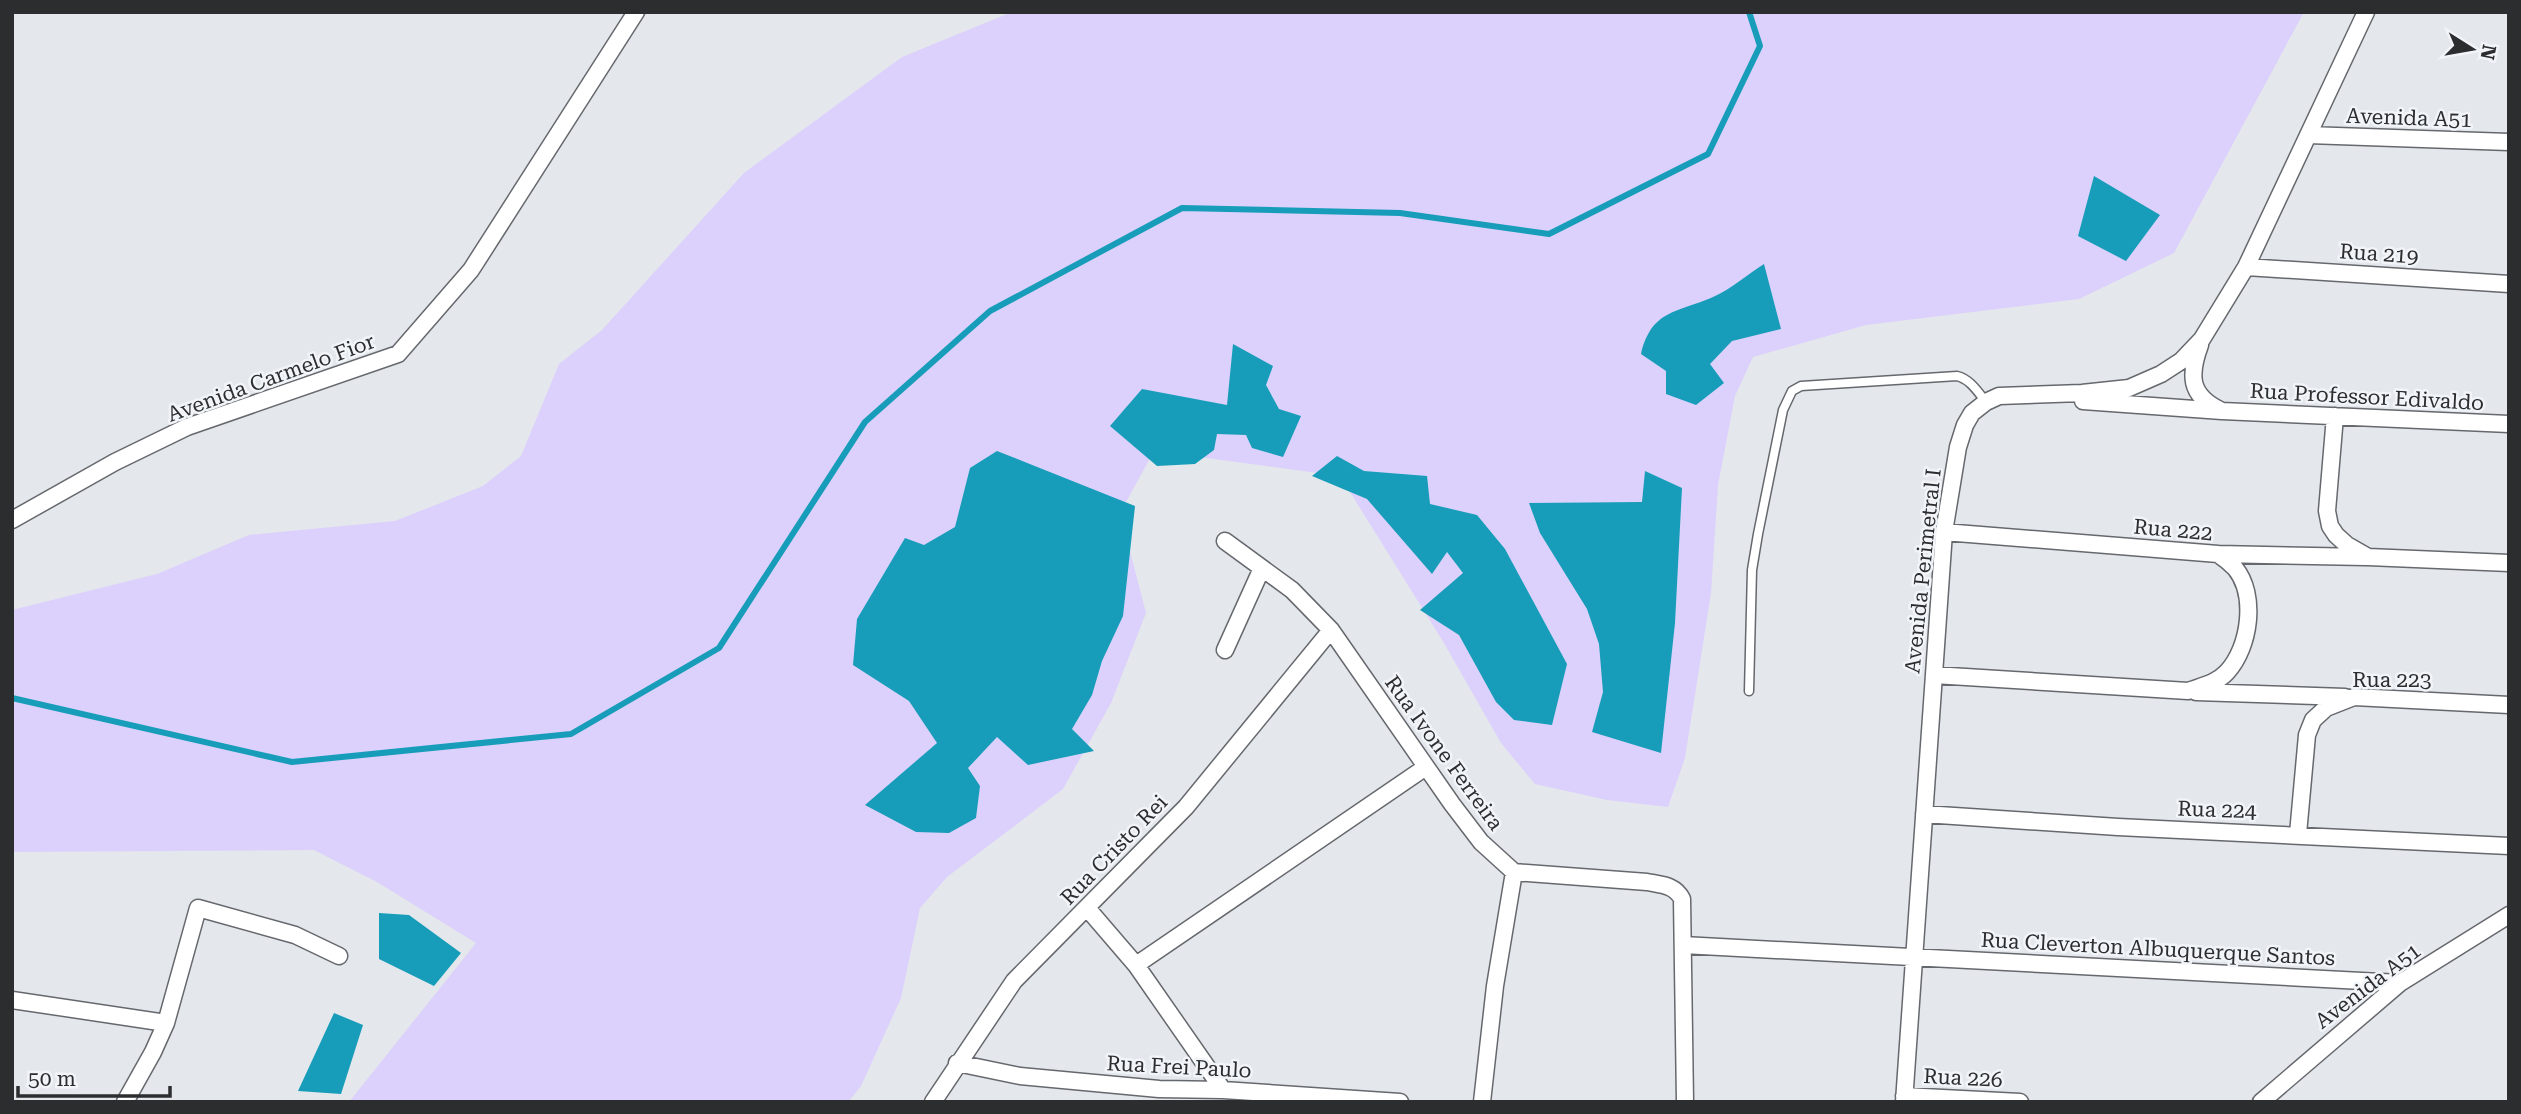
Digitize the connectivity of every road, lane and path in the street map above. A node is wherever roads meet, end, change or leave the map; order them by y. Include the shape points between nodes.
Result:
1 (636, 12) edge
2 (2366, 12) edge
3 (2308, 135) junction
4 (2509, 142) edge
5 (2246, 267) junction
6 (2509, 284) edge
7 (2202, 339) junction
8 (2007, 396) junction
9 (1986, 402) junction
10 (2222, 411) junction
11 (2335, 416) junction
12 (2509, 424) edge
13 (12, 520) edge
14 (1944, 532) junction
15 (1225, 541) dead end
16 (2218, 554) junction
17 (2368, 557) junction
18 (2509, 563) edge
19 (1262, 568) junction
20 (1331, 630) junction
21 (1225, 650) dead end
22 (1934, 675) junction
23 (1749, 691) dead end
24 (2188, 691) junction
25 (2354, 697) junction
26 (2509, 705) edge
27 (1426, 767) junction
28 (1924, 814) junction
29 (2298, 834) junction
30 (2509, 846) edge
31 (1514, 872) junction
32 (1087, 908) junction
33 (2509, 915) edge
34 (1684, 945) junction
35 (339, 956) dead end
36 (1914, 958) junction
37 (1136, 965) junction
38 (2400, 983) junction
39 (12, 1000) edge
40 (166, 1023) junction
41 (957, 1063) junction
42 (1223, 1090) junction
43 (1904, 1099) edge
44 (1386, 1101) edge
45 (125, 1102) edge
46 (933, 1102) edge
47 (1400, 1102) edge
48 (1482, 1102) edge
49 (1685, 1102) edge
50 (2020, 1102) edge
51 (2261, 1102) edge

1 - 13 street, Avenida Carmelo Fior via 471,270 398,354 187,427
2 - 3 street
3 - 4 street, Avenida A51
3 - 5 street
5 - 6 street, Rua 219
5 - 7 street
7 - 8 street via 2181,361 2129,388
7 - 10 street, Rua Professor Edivaldo via 2193,370 2196,390 2209,405
8 - 9 street
8 - 10 street, Rua Professor Edivaldo
9 - 14 street, Avenida Perimetral I via 1965,425
9 - 23 lane via 1957,376 1801,386 1791,391 1772,455 1752,570
10 - 11 street, Rua Professor Edivaldo
11 - 12 street, Rua Professor Edivaldo
11 - 17 street via 2328,518 2342,542
14 - 16 street, Rua 222
14 - 22 street, Avenida Perimetral I
15 - 19 street, Rua Ivone Ferreira
16 - 17 street
16 - 24 street, Rua 222 via 2242,579 2247,626 2242,647 2227,672
17 - 18 street
19 - 20 street, Rua Ivone Ferreira via 1292,590
19 - 21 street
20 - 27 street, Rua Ivone Ferreira
20 - 32 street, Rua Cristo Rei via 1186,807
22 - 24 street, Rua 222
22 - 28 street, Avenida Perimetral I
24 - 25 street
25 - 26 street, Rua 223
25 - 29 street, Rua 223 via 2326,708 2309,726
27 - 31 street, Rua Ivone Ferreira via 1481,842
27 - 37 street
28 - 29 street, Rua 224
28 - 36 street, Avenida Perimetral I
29 - 30 street, Rua 224
31 - 34 street via 1674,888 1682,899
31 - 48 street via 1494,986
32 - 37 street
32 - 41 street, Rua Cristo Rei via 1014,981
33 - 38 street, Avenida A51
34 - 36 street, Rua Cleverton Albuquerque Santos
34 - 49 street
35 - 40 street via 295,935 198,908
36 - 38 street, Rua Cleverton Albuquerque Santos
36 - 43 street, Avenida Perimetral I
37 - 42 street
38 - 51 street, Avenida A51
39 - 40 street
40 - 45 street
41 - 42 street, Rua Frei Paulo via 1020,1076
41 - 46 street, Rua Cristo Rei
42 - 44 street, Rua Frei Paulo
43 - 50 street, Rua 226
44 - 47 street, Rua Frei Paulo

